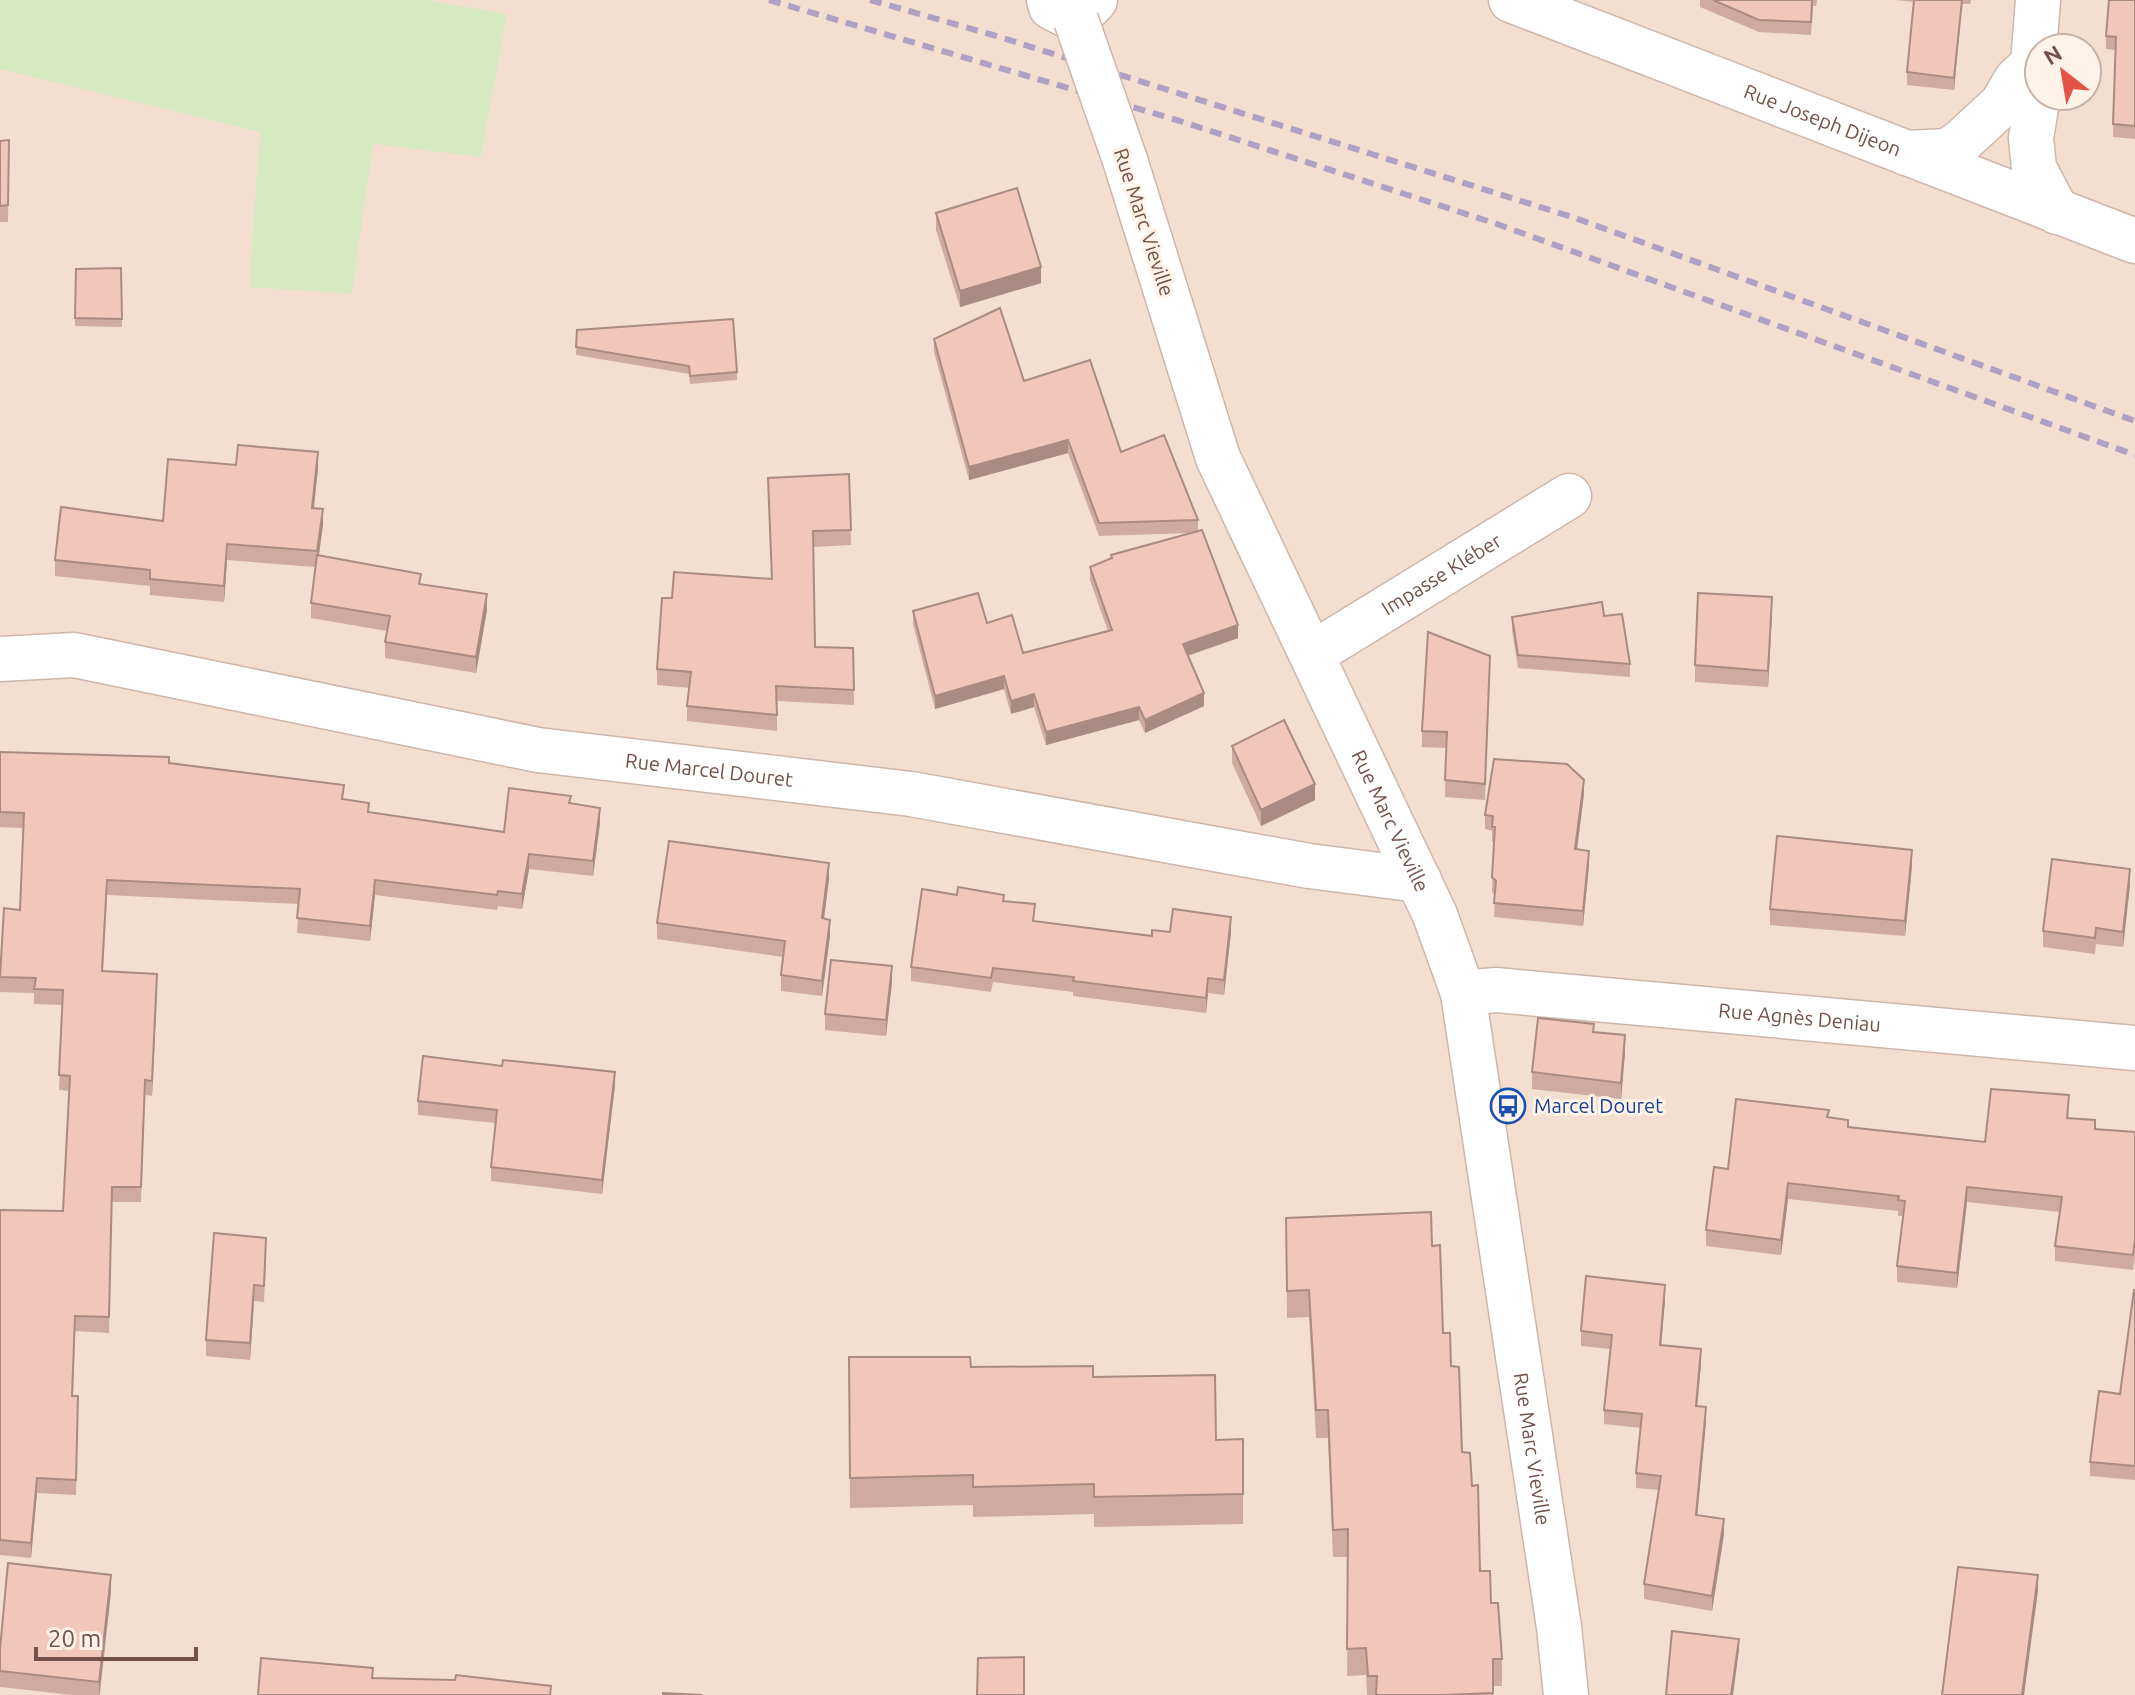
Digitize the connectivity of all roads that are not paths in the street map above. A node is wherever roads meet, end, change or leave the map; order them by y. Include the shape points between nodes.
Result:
1 (2038, 0) edge
2 (1532, 4) edge
3 (1073, 7) edge
4 (2038, 32) edge
5 (2023, 79) edge
6 (2034, 112) edge
7 (1906, 153) junction
8 (2038, 205) junction
9 (2135, 241) edge
10 (1569, 496) dead end
11 (1312, 654) junction
12 (0, 659) edge
13 (1419, 880) junction
14 (1463, 993) junction
15 (2135, 1048) edge
16 (1566, 1695) edge

1 - 4 street
2 - 7 street, Rue Joseph Dijeon
3 - 11 street, Rue Marc Vieville, bridge via 1218,458
5 - 7 street via 2016,80 2002,104 1948,151
6 - 8 street
7 - 8 street, Rue Joseph Dijeon
8 - 9 street, Rue Joseph Dijeon
10 - 11 street, Impasse Kléber
11 - 13 street, Rue Marc Vieville
12 - 13 street, Rue Marcel Douret via 74,655 538,750 911,794 1309,866
13 - 14 street, Rue Marc Vieville
14 - 15 street, Rue Agnès Deniau via 1496,990
14 - 16 street, Rue Marc Vieville

